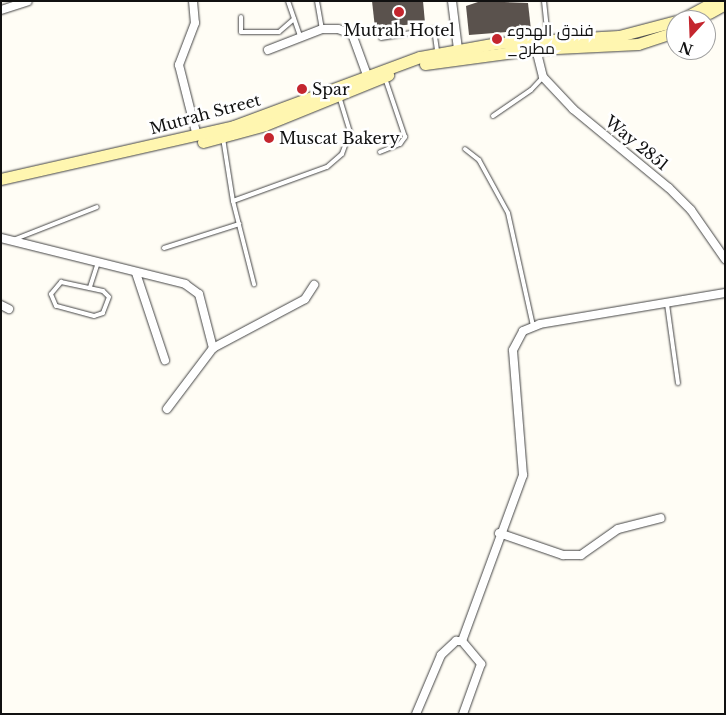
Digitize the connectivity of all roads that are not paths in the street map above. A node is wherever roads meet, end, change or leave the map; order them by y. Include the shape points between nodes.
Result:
1 (28, 1) edge
2 (193, 1) edge
3 (288, 1) edge
4 (317, 1) edge
5 (452, 1) edge
6 (544, 1) edge
7 (715, 1) edge
8 (1, 10) edge
9 (698, 10) edge
10 (241, 17) dead end
11 (294, 19) junction
12 (666, 24) edge
13 (322, 29) junction
14 (666, 35) edge
15 (300, 36) junction
16 (381, 38) dead end
17 (548, 40) junction
18 (458, 49) junction
19 (536, 49) junction
20 (268, 50) dead end
21 (438, 53) junction
22 (367, 74) junction
23 (385, 76) junction
24 (543, 77) junction
25 (338, 95) junction
26 (493, 116) dead end
27 (197, 136) junction
28 (223, 138) junction
29 (465, 149) dead end
30 (380, 152) dead end
31 (1, 179) edge
32 (1, 186) edge
33 (233, 200) junction
34 (97, 207) dead end
35 (239, 224) junction
36 (1, 238) edge
37 (13, 240) junction
38 (164, 248) dead end
39 (725, 259) edge
40 (98, 263) junction
41 (136, 273) junction
42 (254, 284) dead end
43 (314, 285) dead end
44 (90, 287) junction
45 (725, 293) edge
46 (667, 304) junction
47 (533, 326) junction
48 (213, 348) junction
49 (165, 360) dead end
50 (678, 384) dead end
51 (167, 409) dead end
52 (661, 518) dead end
53 (500, 533) junction
54 (462, 641) junction
55 (416, 714) edge
56 (463, 714) edge

1 - 8 street
2 - 27 street via 195,23 179,65
3 - 11 lane
4 - 13 lane
5 - 18 street
6 - 17 lane
7 - 9 main road
10 - 11 lane via 241,32 278,32
11 - 15 lane
12 - 17 main road, Mutrah Street via 619,36
13 - 15 street
13 - 22 street via 352,34
14 - 19 main road, Mutrah Street via 638,44
15 - 20 street
16 - 21 lane via 434,29
17 - 18 main road, Mutrah Street
18 - 21 main road, Mutrah Street
19 - 23 main road, Mutrah Street via 449,59
19 - 24 street, Way 2851
21 - 22 main road, Mutrah Street
22 - 27 main road, Mutrah Street via 253,120
23 - 25 main road, Mutrah Street
23 - 30 lane via 405,137 400,144
24 - 26 lane via 531,90
24 - 39 street, Way 2851 via 572,109 680,199
25 - 28 main road, Mutrah Street
25 - 33 lane via 350,132 342,154 327,167
27 - 31 main road, Mutrah Street
28 - 32 main road, Mutrah Street
28 - 33 lane
29 - 47 lane via 479,160 508,212
33 - 35 lane
34 - 37 lane
35 - 38 lane
35 - 42 lane
36 - 37 street
37 - 40 street
40 - 41 street
40 - 44 lane
41 - 48 street via 186,284 199,294
41 - 49 street
43 - 48 street via 305,299
44 - 44 lane via 108,297 102,314 94,316 56,306 51,294 61,282
45 - 46 street
46 - 47 street
46 - 50 lane
47 - 53 street via 523,331 513,350 524,469
48 - 51 street
52 - 53 street via 618,529 581,555 563,555
53 - 54 street
54 - 55 street via 456,641 441,655
54 - 56 street via 482,664

